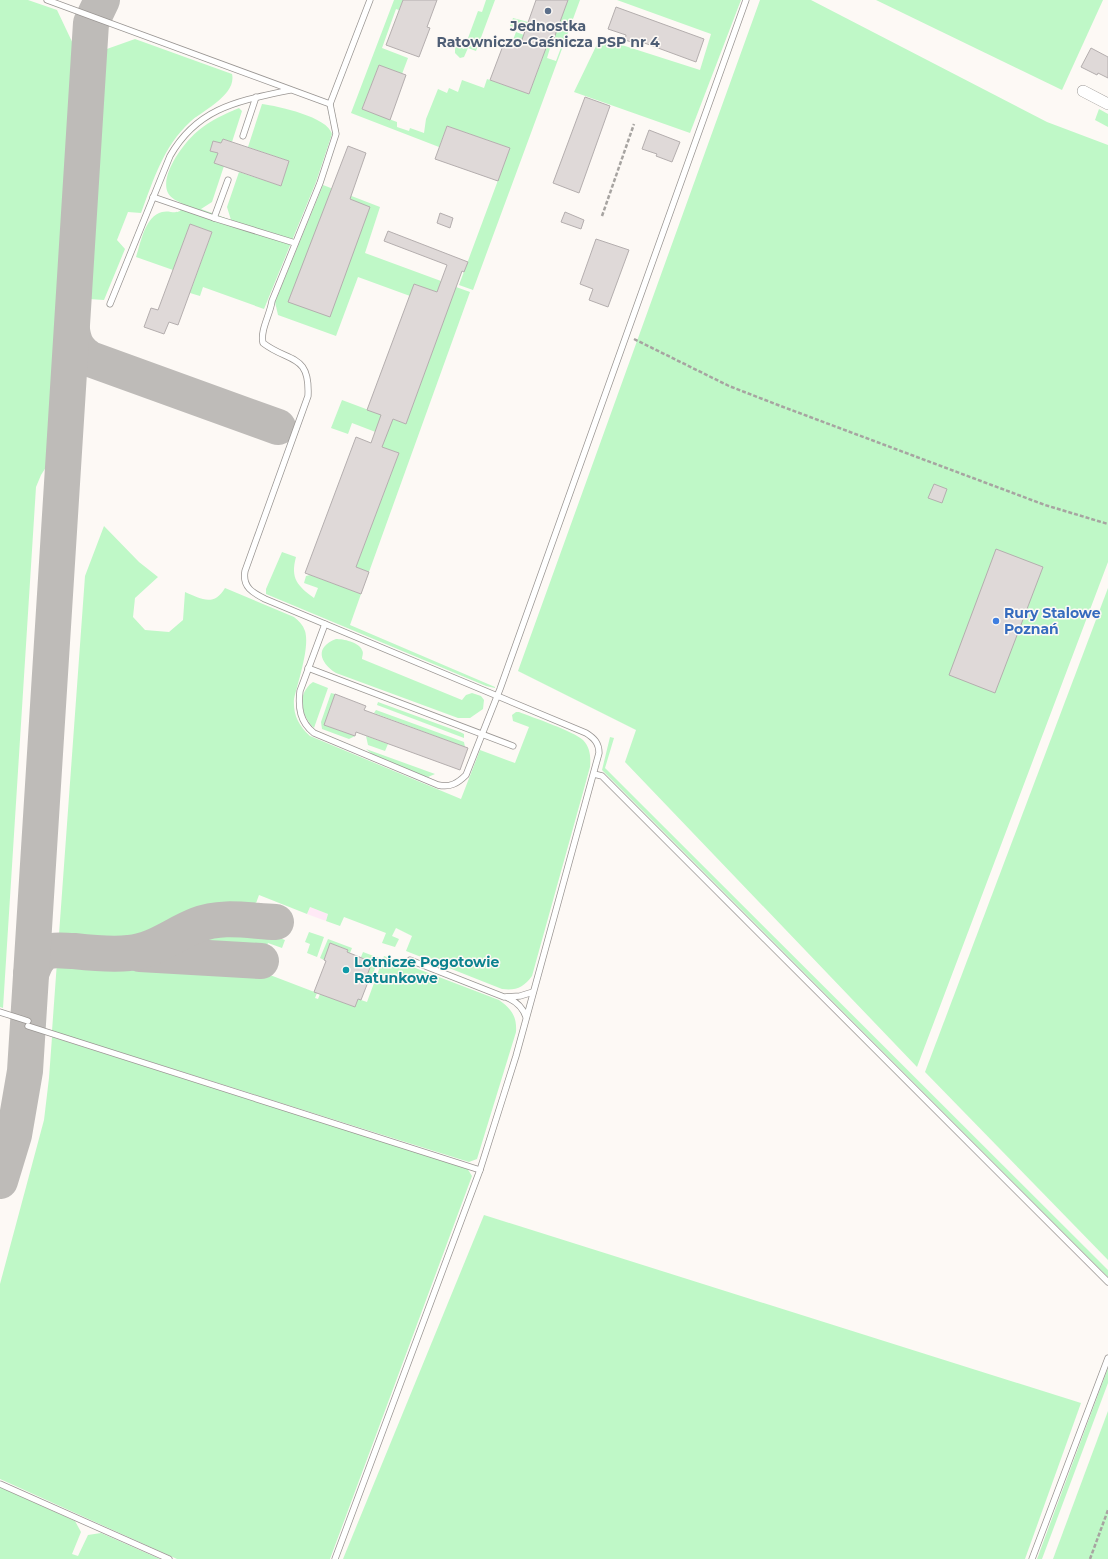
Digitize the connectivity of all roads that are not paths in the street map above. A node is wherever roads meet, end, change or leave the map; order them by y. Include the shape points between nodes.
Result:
1 (47, 0) edge
2 (370, 0) edge
3 (746, 0) edge
4 (290, 90) junction
5 (1083, 91) dead end
6 (256, 97) junction
7 (330, 104) junction
8 (1108, 104) edge
9 (243, 136) dead end
10 (228, 180) dead end
11 (153, 197) junction
12 (214, 218) junction
13 (295, 243) junction
14 (110, 304) dead end
15 (325, 624) junction
16 (308, 668) junction
17 (498, 696) junction
18 (483, 734) junction
19 (514, 746) dead end
20 (594, 774) junction
21 (410, 960) dead end
22 (533, 992) junction
23 (504, 996) junction
24 (0, 1012) edge
25 (526, 1018) junction
26 (480, 1170) junction
27 (1108, 1282) edge
28 (1108, 1358) edge
29 (0, 1484) edge
30 (169, 1559) edge
31 (335, 1559) edge
32 (1032, 1559) edge

1 - 4 lane
2 - 7 lane
3 - 17 lane
4 - 6 lane
4 - 7 lane
5 - 8 street
6 - 9 lane
6 - 11 lane via 229,104 189,129 170,156
7 - 13 lane via 336,134 320,183
10 - 12 lane
11 - 12 lane
11 - 14 lane
12 - 13 lane
13 - 15 lane via 272,301 262,339 270,348 290,356 300,364 307,375 308,396 244,577 244,584 258,596
15 - 16 lane
15 - 17 lane
16 - 18 lane
16 - 18 lane via 299,700 301,717 308,728 314,733 438,785 453,785 466,775
17 - 18 lane
17 - 20 lane via 592,737 599,748
18 - 19 lane
20 - 22 lane
20 - 27 lane via 602,776
21 - 23 lane
22 - 23 lane via 520,996
22 - 25 lane
23 - 25 lane via 517,1003
24 - 26 lane
25 - 26 lane
26 - 31 lane
28 - 32 lane
29 - 30 lane

